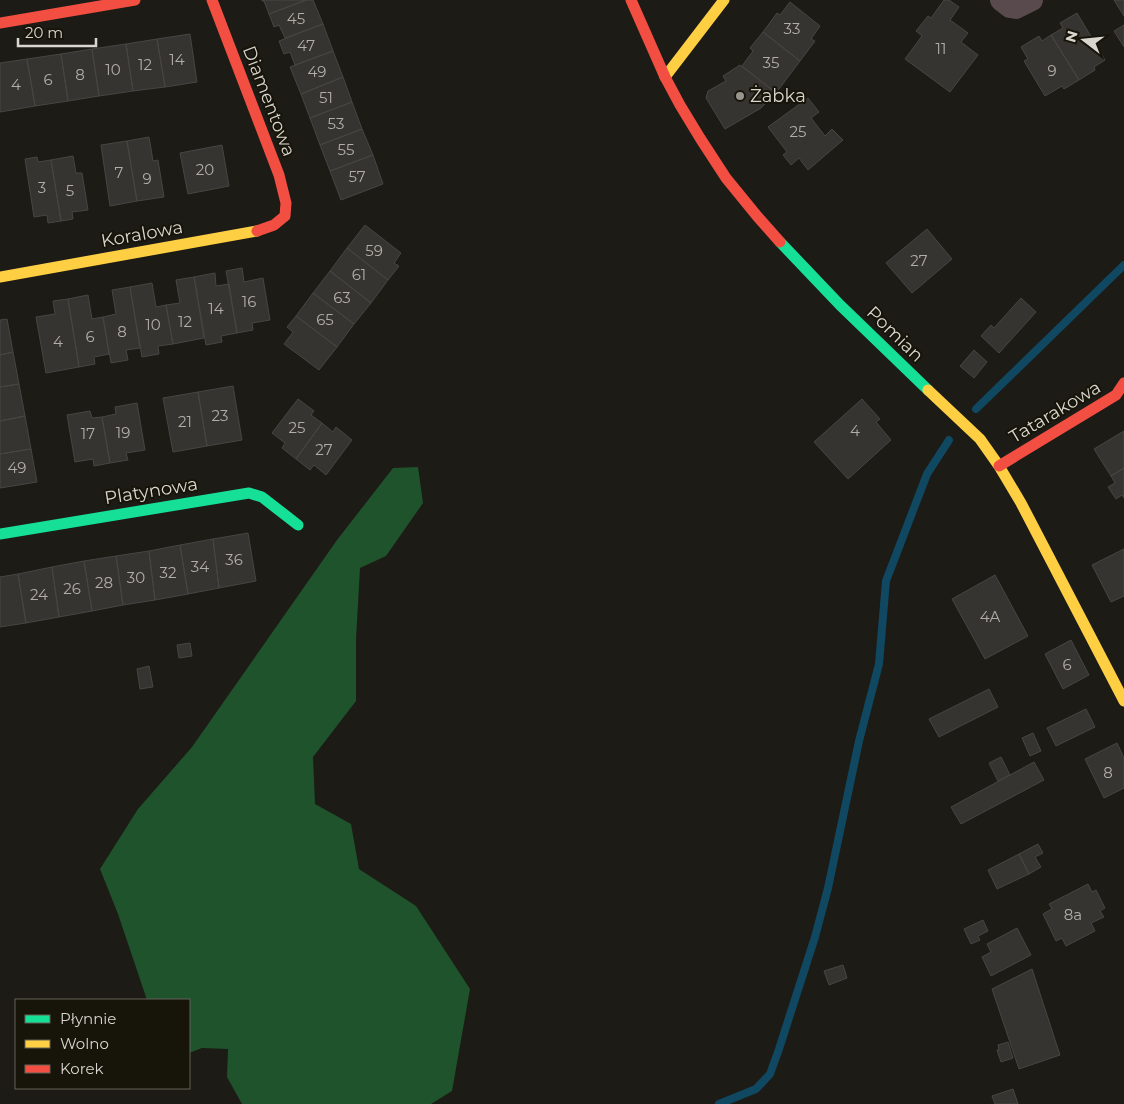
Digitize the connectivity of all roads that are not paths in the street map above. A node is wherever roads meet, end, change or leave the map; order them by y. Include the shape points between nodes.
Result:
1 (135, 0) edge
2 (212, 0) edge
3 (631, 0) edge
4 (724, 0) edge
5 (1001, 0) edge
6 (1032, 0) edge
7 (0, 23) edge
8 (665, 77) junction
9 (285, 216) joint
10 (0, 277) edge
11 (1124, 383) edge
12 (999, 466) junction
13 (298, 525) dead end
14 (0, 534) edge
15 (1124, 701) edge

1 - 7 street
2 - 9 street, Diamentowa via 279,175 286,203
3 - 8 street, Pomian
4 - 8 street
5 - 6 street via 1016,8
8 - 12 street, Pomian via 712,158 757,216 840,305 980,439
9 - 10 street, Koralowa via 274,225 255,232
11 - 12 street, Tatarakowa via 1116,395
12 - 15 street, Pomian
13 - 14 street, Platynowa via 262,497 249,493

